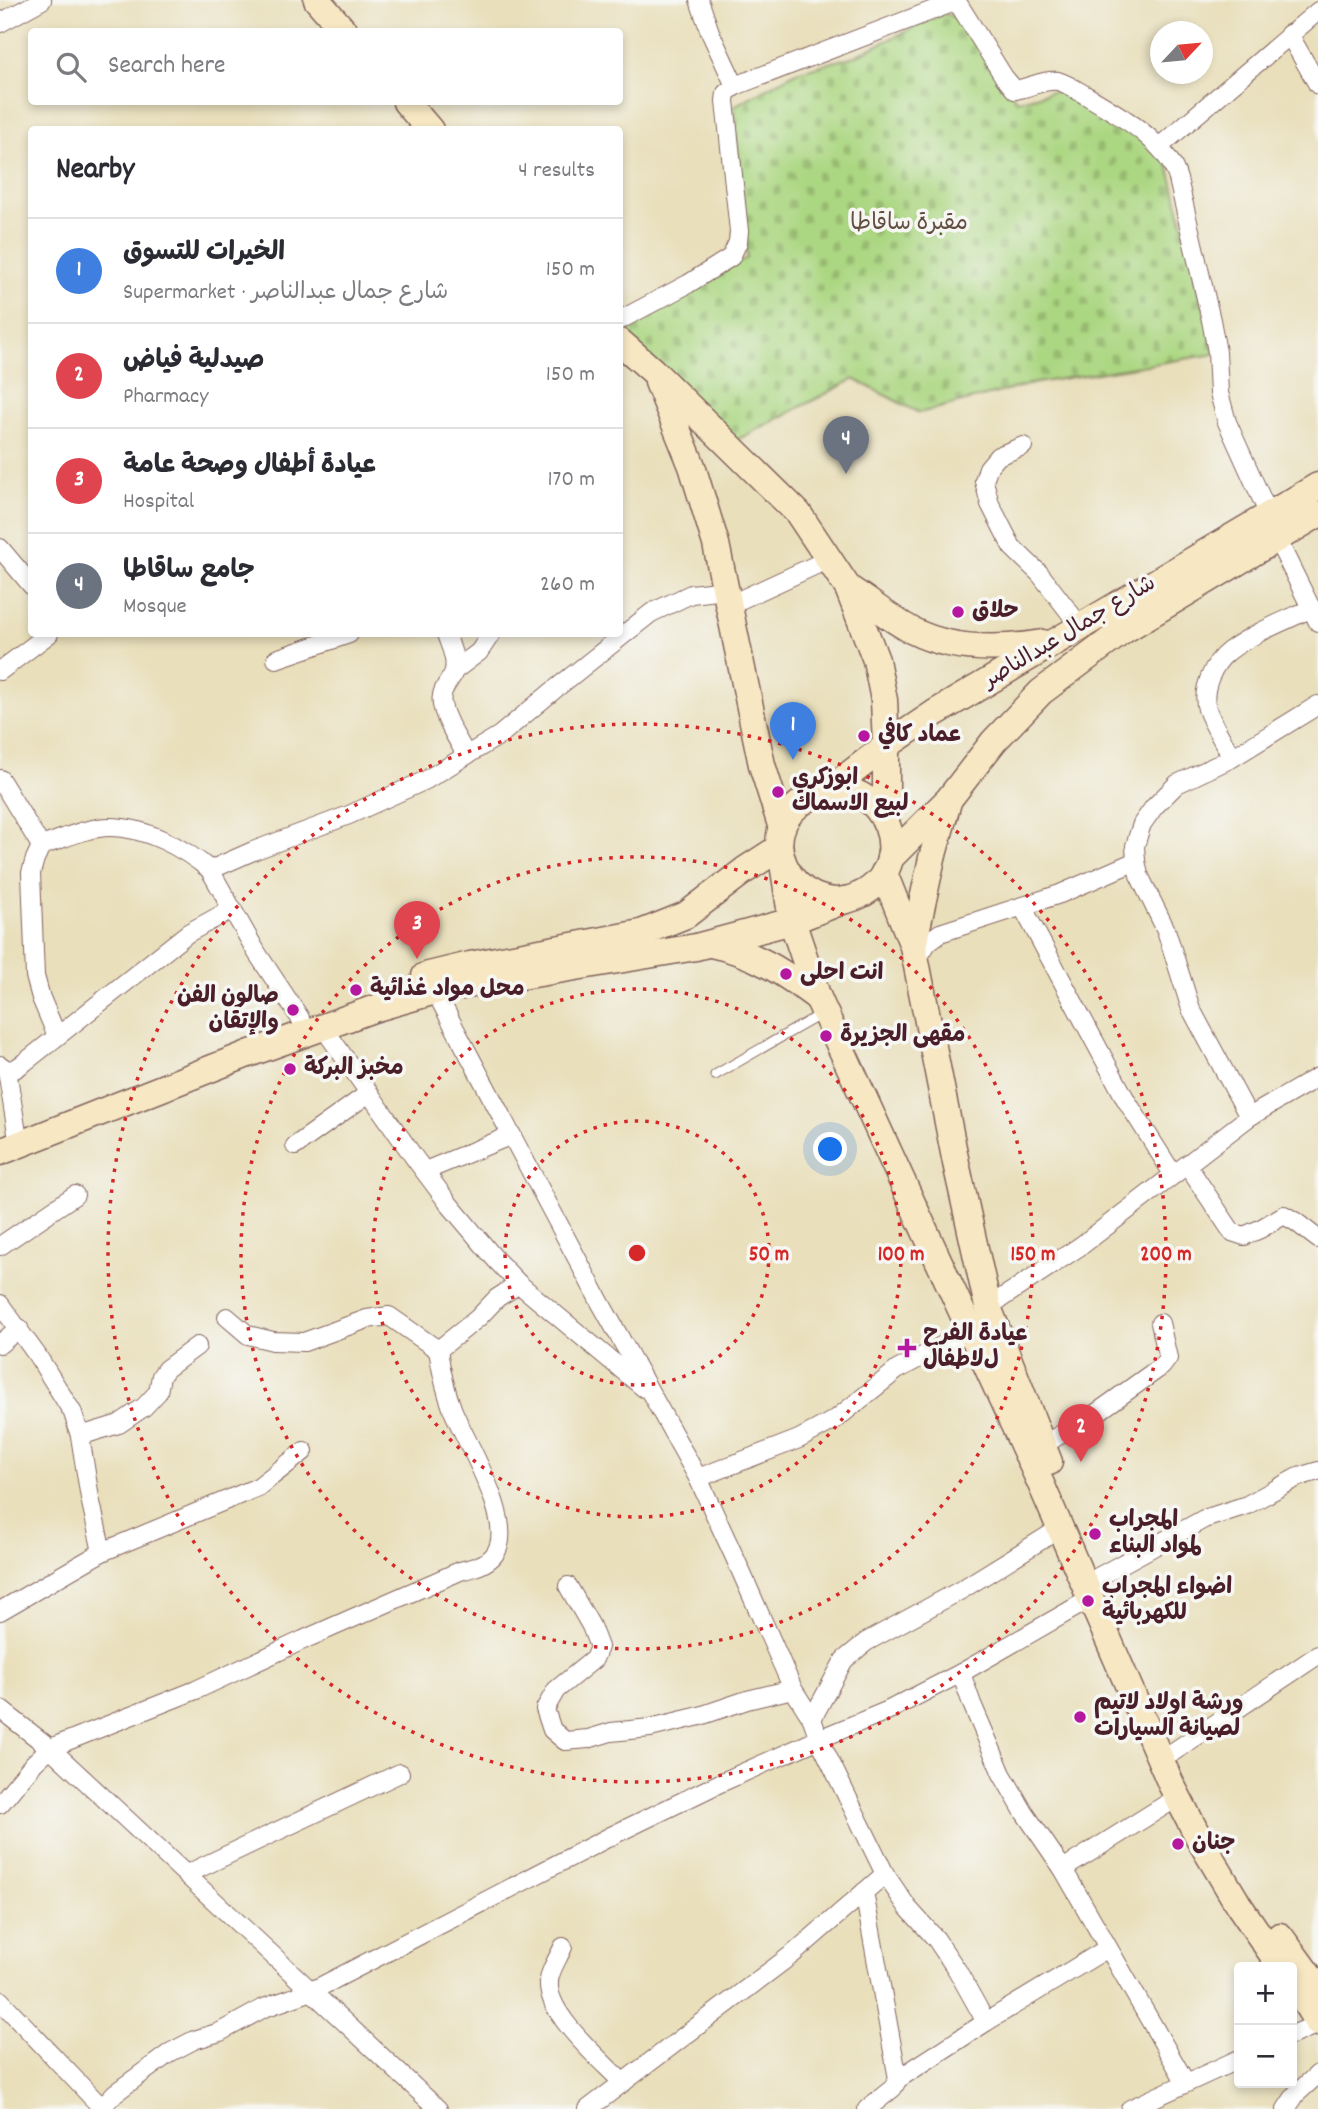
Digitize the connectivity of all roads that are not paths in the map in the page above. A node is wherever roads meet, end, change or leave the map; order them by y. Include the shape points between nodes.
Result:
1 (42, 0) edge
2 (317, 0) edge
3 (699, 0) edge
4 (956, 0) edge
5 (1318, 11) edge
6 (0, 23) edge
7 (342, 28) edge
8 (1289, 34) junction
9 (1318, 85) edge
10 (735, 86) junction
11 (409, 105) edge
12 (427, 126) edge
13 (1159, 147) junction
14 (623, 318) edge
15 (623, 345) edge
16 (653, 371) junction
17 (1023, 446) dead end
18 (1318, 486) edge
19 (1318, 514) edge
20 (1273, 527) junction
21 (0, 548) edge
22 (830, 559) junction
23 (28, 581) edge
24 (848, 588) junction
25 (727, 598) junction
26 (1315, 615) edge
27 (1080, 626) junction
28 (623, 635) edge
29 (45, 637) edge
30 (340, 637) edge
31 (447, 637) edge
32 (489, 637) edge
33 (621, 637) edge
34 (1055, 641) junction
35 (276, 659) dead end
36 (455, 670) junction
37 (0, 671) edge
38 (1318, 705) edge
39 (886, 746) junction
40 (466, 755) junction
41 (1232, 758) junction
42 (0, 779) edge
43 (828, 790) junction
44 (949, 799) junction
45 (886, 822) junction
46 (781, 845) junction
47 (41, 846) junction
48 (1136, 861) junction
49 (887, 866) junction
50 (210, 870) junction
51 (845, 900) junction
52 (1022, 906) junction
53 (232, 909) junction
54 (792, 920) junction
55 (709, 944) junction
56 (914, 954) junction
57 (435, 991) junction
58 (821, 1005) junction
59 (311, 1022) junction
60 (57, 1036) junction
61 (4, 1068) edge
62 (715, 1075) dead end
63 (1318, 1077) edge
64 (369, 1093) junction
65 (1249, 1117) junction
66 (512, 1135) junction
67 (6, 1141) edge
68 (295, 1146) dead end
69 (1180, 1169) junction
70 (425, 1171) junction
71 (75, 1195) dead end
72 (1318, 1239) edge
73 (0, 1245) edge
74 (519, 1284) junction
75 (0, 1304) edge
76 (988, 1307) junction
77 (227, 1317) dead end
78 (1160, 1323) dead end
79 (19, 1328) junction
80 (971, 1330) junction
81 (0, 1344) edge
82 (197, 1346) dead end
83 (438, 1350) junction
84 (652, 1395) junction
85 (80, 1436) junction
86 (1042, 1445) junction
87 (303, 1451) dead end
88 (1318, 1471) edge
89 (698, 1478) junction
90 (1059, 1529) junction
91 (102, 1552) junction
92 (568, 1586) dead end
93 (1094, 1588) junction
94 (0, 1611) edge
95 (1318, 1655) edge
96 (961, 1673) junction
97 (793, 1689) junction
98 (0, 1709) edge
99 (812, 1719) junction
100 (819, 1738) junction
101 (50, 1748) junction
102 (1173, 1752) junction
103 (400, 1773) dead end
104 (1178, 1797) junction
105 (0, 1804) edge
106 (1063, 1868) junction
107 (187, 1874) junction
108 (886, 1874) junction
109 (864, 1892) junction
110 (563, 1947) dead end
111 (1108, 1948) junction
112 (1278, 1962) edge
113 (1318, 1988) edge
114 (1297, 1990) edge
115 (312, 1991) junction
116 (0, 2000) edge
117 (986, 2022) junction
118 (1318, 2023) edge
119 (1297, 2033) edge
120 (1234, 2061) edge
121 (1318, 2074) edge
122 (898, 2079) junction
123 (623, 2083) junction
124 (1186, 2083) junction
125 (595, 2107) edge
126 (102, 2108) edge
127 (438, 2109) edge
128 (867, 2109) edge
129 (1130, 2109) edge
130 (1286, 2109) edge

1 - 6 street
2 - 7 main road
3 - 10 street
4 - 10 street
4 - 13 street via 1015,90 1054,80 1065,83 1118,114
5 - 8 street
8 - 9 street
8 - 13 street
10 - 14 street via 726,93 725,102 739,230 735,251 688,284
11 - 12 main road
13 - 20 street via 1178,179 1211,320 1227,422
15 - 16 main road
16 - 22 main road via 798,513
16 - 25 main road via 692,466
17 - 27 street via 998,456 988,468 985,481 990,504 1012,547 1040,574
18 - 20 main road, شارع جمال عبدالناصر
19 - 20 main road, شارع جمال عبدالناصر
20 - 26 street
20 - 27 main road, شارع جمال عبدالناصر
20 - 44 main road, شارع جمال عبدالناصر via 1041,692 994,741
21 - 23 street
22 - 24 main road
22 - 25 street
24 - 34 main road via 915,632 973,648 1015,648
24 - 39 main road via 876,660
25 - 28 street via 691,594 651,613
25 - 46 main road
26 - 41 street via 1228,651 1213,671 1206,706
27 - 34 main road, شارع جمال عبدالناصر
29 - 37 street
30 - 35 street
31 - 36 street
32 - 36 street via 479,652
33 - 40 street via 500,735
34 - 39 main road, شارع جمال عبدالناصر
36 - 40 street via 442,704
38 - 41 street
39 - 43 main road, شارع جمال عبدالناصر
39 - 45 main road
40 - 50 street via 390,797
41 - 48 street via 1177,784 1154,807 1139,833
42 - 47 street
43 - 45 main road via 846,790 862,797
43 - 46 main road via 796,806
44 - 49 main road, شارع جمال عبدالناصر
44 - 56 main road via 932,858
45 - 49 main road via 891,842
46 - 51 main road via 790,877 801,888 814,897
46 - 54 main road
46 - 59 main road via 687,915 641,933 428,976
47 - 50 street via 84,831 126,828 169,844
47 - 60 street via 31,873 35,976
48 - 52 street
48 - 65 street via 1163,922 1191,1009
49 - 51 main road via 867,891
49 - 56 main road
50 - 53 street
51 - 54 main road
52 - 56 street via 940,933
52 - 69 street via 1126,1100
53 - 59 street via 257,953
53 - 60 street via 188,933
54 - 55 main road
54 - 58 main road
55 - 57 main road
55 - 58 main road via 759,958
56 - 76 main road
57 - 59 main road
57 - 66 street
58 - 62 lane
58 - 80 main road
59 - 64 street
59 - 67 main road
60 - 61 street via 15,1069
61 - 67 street
63 - 65 street
64 - 68 street
64 - 70 street
65 - 69 street
66 - 70 street
66 - 84 street
69 - 72 street via 1233,1232 1244,1236 1284,1215
69 - 76 street via 1082,1245
70 - 74 street
71 - 73 street
74 - 83 street
74 - 84 street
75 - 79 street
76 - 86 main road
77 - 83 street via 248,1335 304,1342 367,1319 389,1316
78 - 86 street via 1168,1358 1162,1366
79 - 81 street
79 - 85 street via 73,1413
80 - 89 street via 897,1370 836,1419 799,1439
80 - 90 main road
82 - 85 street via 166,1369 158,1392 144,1407 119,1424
83 - 101 street via 453,1409 491,1490 499,1518 495,1555 196,1690
84 - 89 street
85 - 91 street
86 - 93 main road
87 - 91 street via 258,1488
88 - 93 street via 1247,1505 1204,1519
89 - 97 street
90 - 93 main road
90 - 99 street via 852,1652
91 - 94 street
92 - 97 street via 599,1647 594,1659 556,1690 545,1709 552,1730 565,1741 650,1728
93 - 96 street
93 - 102 main road
93 - 104 main road
95 - 102 street
96 - 100 street via 889,1710
96 - 106 street via 1002,1774
97 - 99 street
98 - 101 street
99 - 100 street
100 - 108 street
100 - 115 street via 613,1835
101 - 105 street
101 - 107 street
102 - 113 main road via 1219,1843
103 - 107 street
104 - 106 street
104 - 112 main road via 1238,1904
106 - 111 street
107 - 115 street
108 - 109 street
108 - 117 street via 957,1970
109 - 122 street
109 - 123 street via 794,1953
110 - 123 street via 548,1981 551,2000 564,2021
111 - 117 street
111 - 124 street
114 - 118 main road
115 - 126 street via 171,2052
115 - 127 street
116 - 126 street
117 - 122 street
118 - 119 street
120 - 124 street
121 - 130 street
122 - 128 street
123 - 125 street
124 - 129 street

